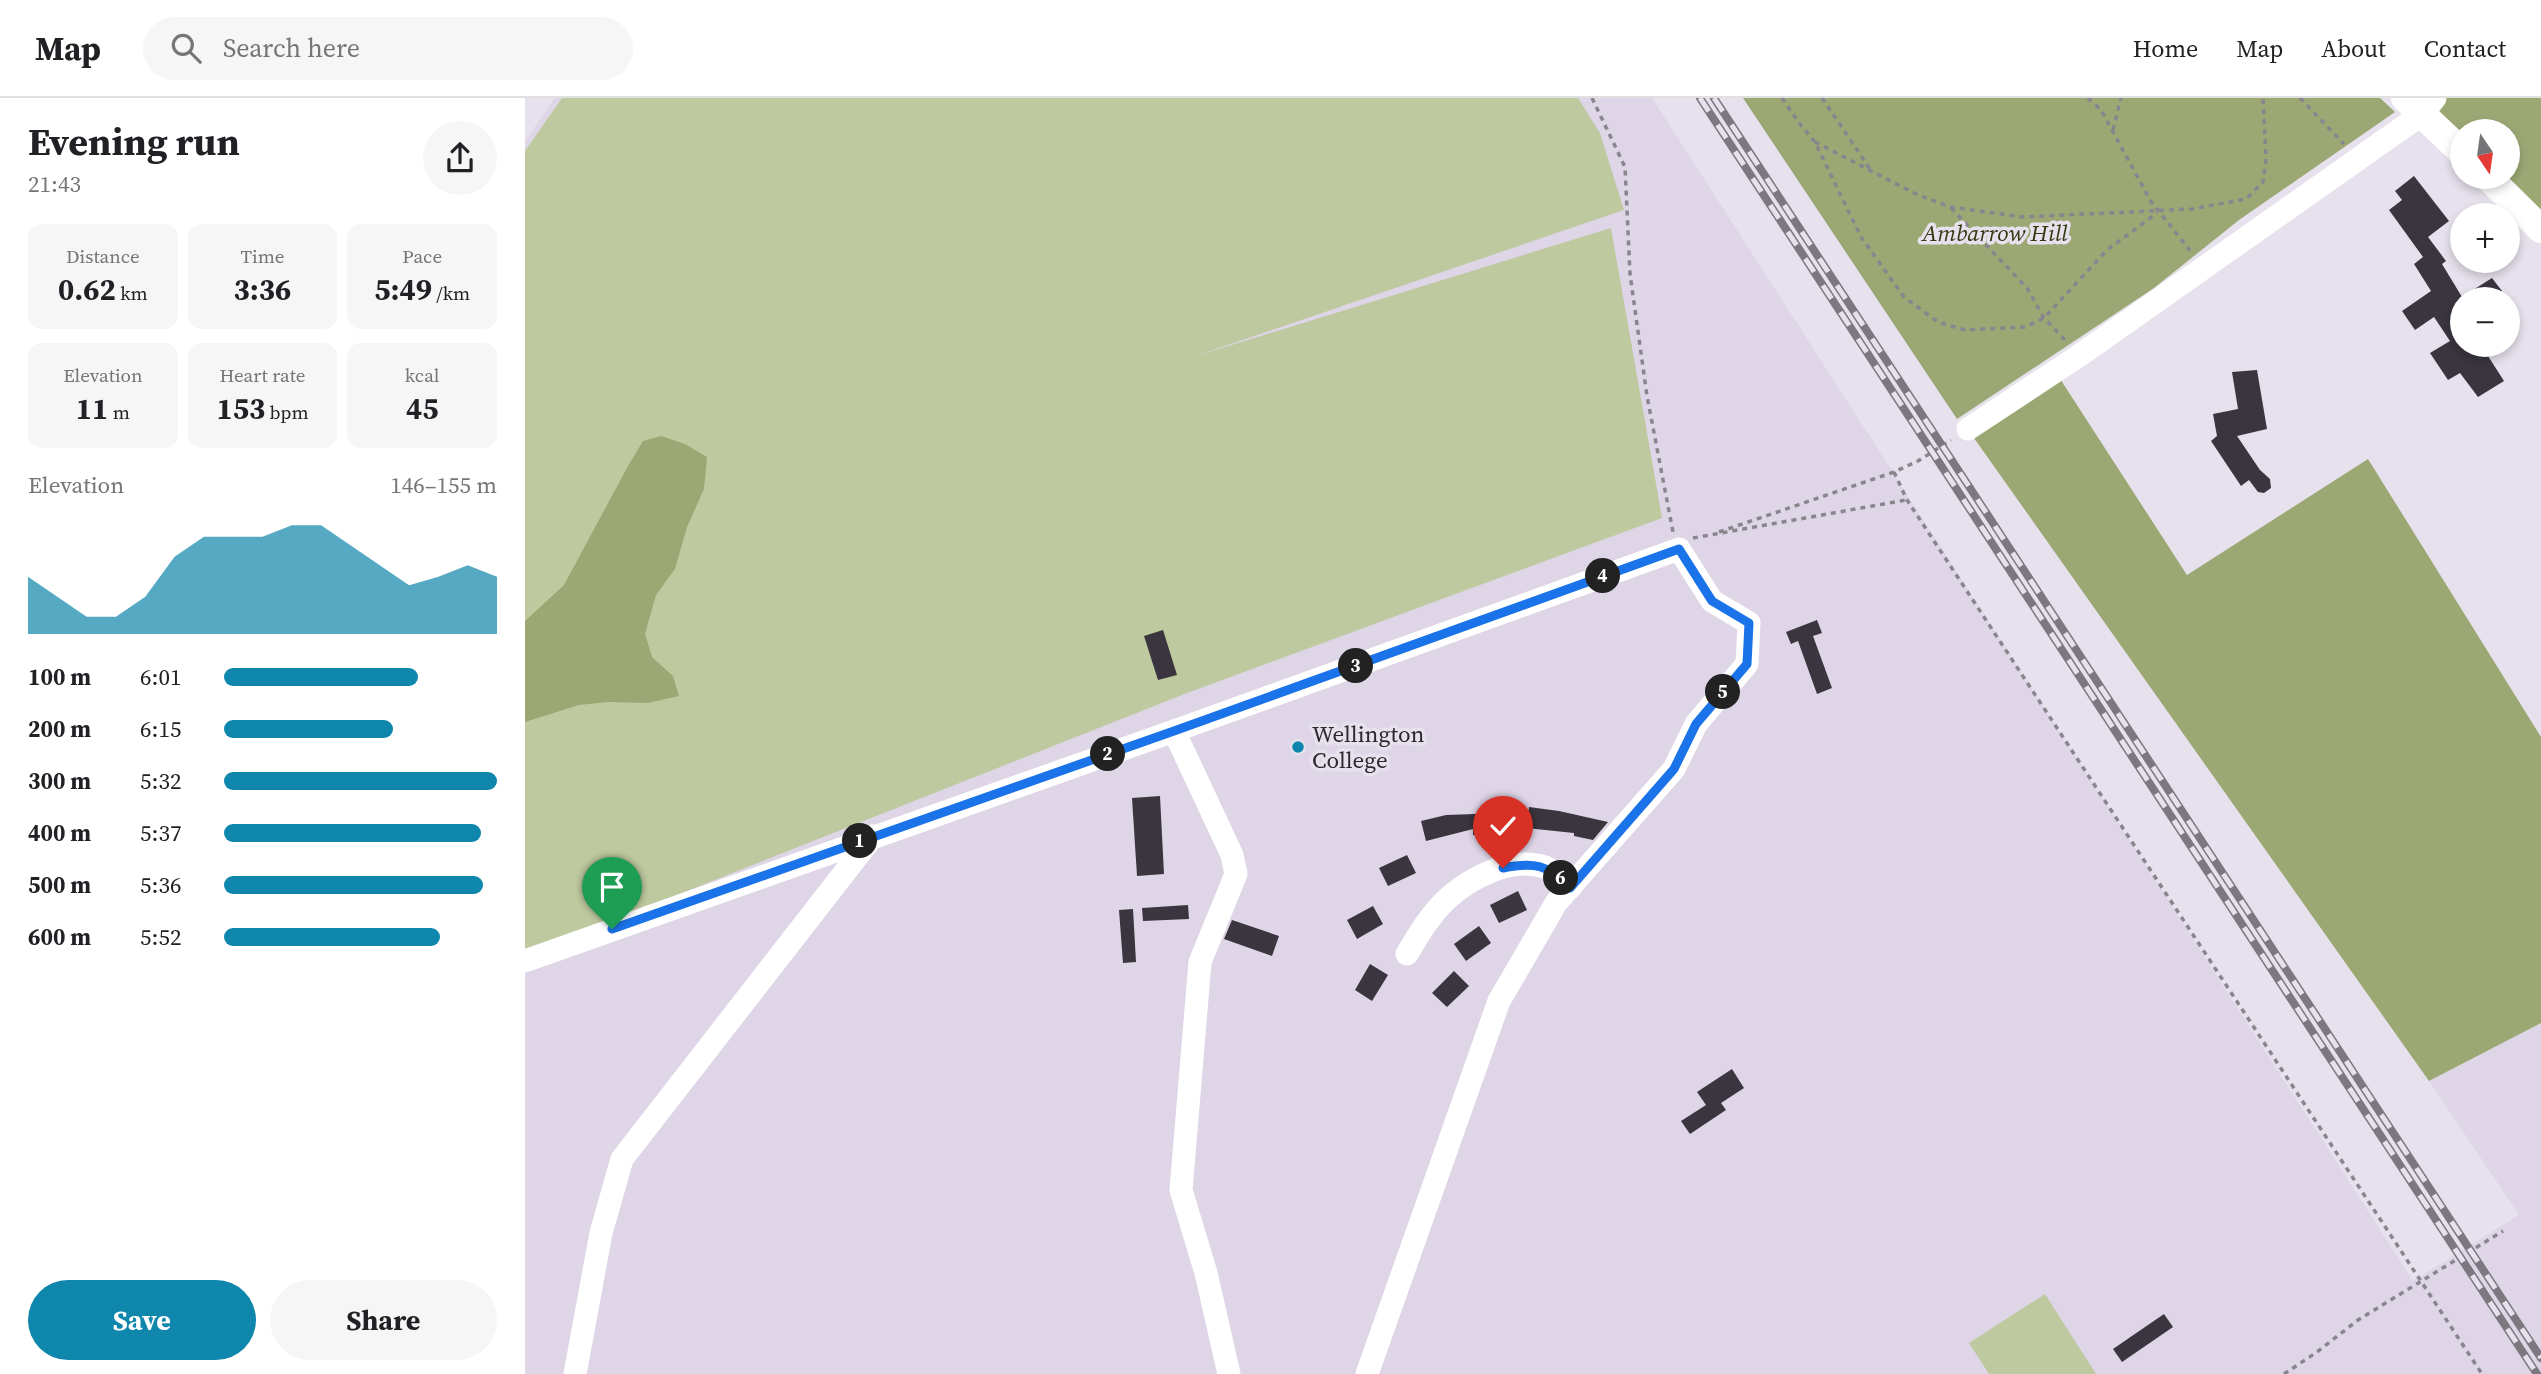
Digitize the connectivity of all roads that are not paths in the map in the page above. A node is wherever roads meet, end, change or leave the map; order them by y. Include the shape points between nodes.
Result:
1 (2421, 103) edge
2 (2450, 138) edge
3 (2501, 189) edge
4 (2540, 226) edge
5 (1968, 429) road end
6 (1174, 731) junction
7 (873, 836) junction
8 (1570, 888) junction
9 (1407, 954) dead end
10 (525, 961) edge
11 (575, 1374) edge
12 (1229, 1374) edge
13 (1367, 1374) edge

1 - 2 main road
1 - 5 lane via 2357,160
3 - 4 main road
6 - 7 lane
6 - 8 lane via 1679,549 1712,601 1749,623 1747,664 1696,724 1674,769
6 - 12 lane via 1232,855 1236,874 1200,962 1181,1189
7 - 10 lane
7 - 11 lane via 622,1158 601,1233
8 - 9 lane via 1557,874 1534,865 1491,872 1453,895 1432,915
8 - 13 lane via 1556,903 1499,1001

